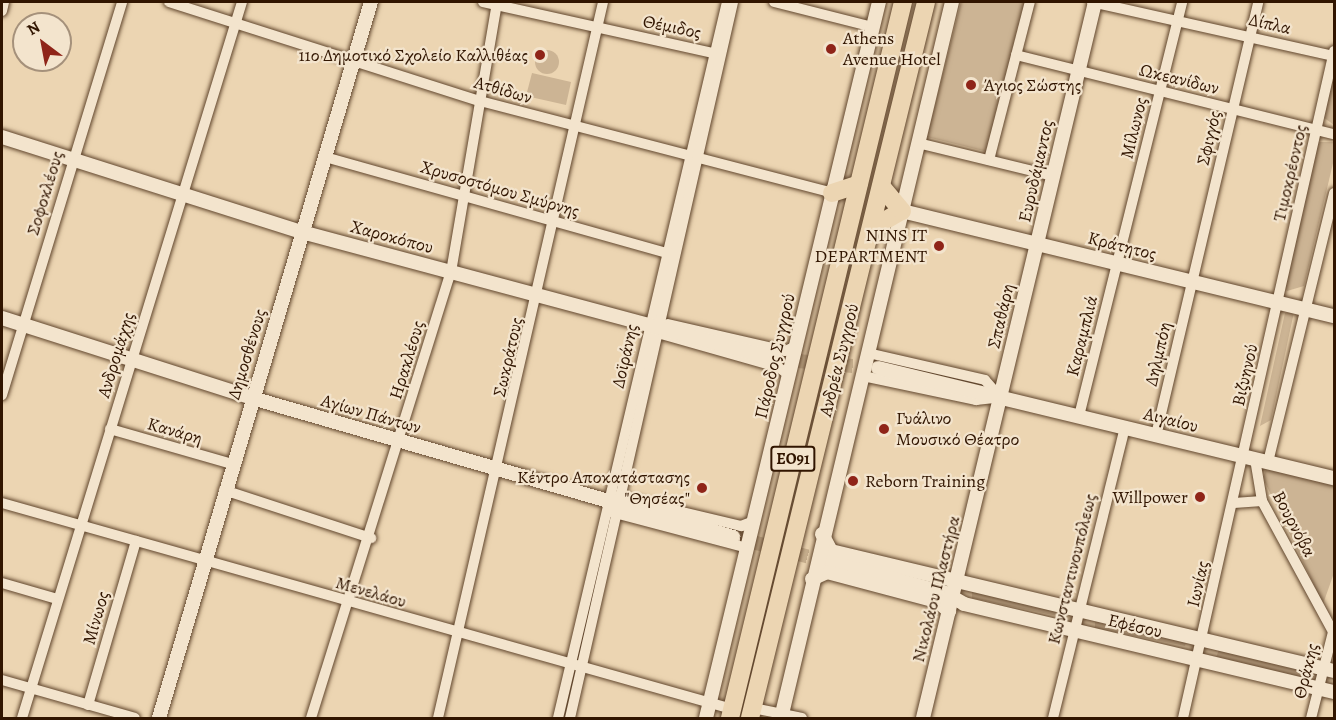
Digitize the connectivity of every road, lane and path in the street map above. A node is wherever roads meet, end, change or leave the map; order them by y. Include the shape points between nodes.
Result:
1 (4, 2) edge
2 (122, 2) edge
3 (169, 2) edge
4 (242, 2) edge
5 (371, 2) edge
6 (483, 2) edge
7 (603, 2) edge
8 (727, 2) edge
9 (733, 2) edge
10 (774, 2) edge
11 (879, 2) edge
12 (903, 2) edge
13 (926, 2) edge
14 (952, 2) edge
15 (1030, 2) edge
16 (1094, 2) edge
17 (1182, 2) edge
18 (1258, 2) edge
19 (497, 3) edge
20 (805, 6) edge
21 (2, 10) edge
22 (1178, 20) junction
23 (235, 22) junction
24 (873, 27) junction
25 (597, 29) junction
26 (1250, 36) junction
27 (713, 53) junction
28 (1016, 55) junction
29 (1334, 55) edge
30 (353, 61) junction
31 (1078, 71) junction
32 (1160, 92) junction
33 (480, 101) junction
34 (1233, 110) junction
35 (575, 128) junction
36 (1317, 130) junction
37 (1335, 134) edge
38 (2, 137) edge
39 (918, 143) junction
40 (324, 157) junction
41 (694, 157) junction
42 (73, 160) junction
43 (989, 160) junction
44 (1053, 176) junction
45 (859, 184) junction
46 (882, 187) junction
47 (183, 193) junction
48 (832, 193) junction
49 (1335, 193) edge
50 (464, 195) junction
51 (853, 210) junction
52 (902, 211) junction
53 (555, 222) junction
54 (872, 228) junction
55 (302, 232) junction
56 (1037, 244) junction
57 (666, 253) junction
58 (1117, 263) junction
59 (451, 272) junction
60 (1192, 281) junction
61 (538, 297) junction
62 (1276, 302) junction
63 (1306, 309) junction
64 (1335, 316) edge
65 (2, 318) edge
66 (22, 324) junction
67 (657, 328) junction
68 (796, 346) junction
69 (868, 354) junction
70 (131, 359) junction
71 (776, 359) tunnel mouth
72 (878, 368) tunnel mouth
73 (789, 375) junction
74 (863, 376) junction
75 (2, 395) edge
76 (1000, 397) junction
77 (252, 398) junction
78 (1079, 416) junction
79 (1125, 427) junction
80 (110, 429) junction
81 (1156, 435) junction
82 (400, 441) junction
83 (1256, 459) junction
84 (232, 464) junction
85 (499, 472) junction
86 (1335, 478) edge
87 (224, 490) junction
88 (1262, 501) junction
89 (2, 502) edge
90 (1234, 503) junction
91 (613, 505) junction
92 (754, 520) junction
93 (80, 525) junction
94 (822, 534) junction
95 (733, 537) tunnel mouth
96 (371, 538) junction
97 (136, 541) junction
98 (747, 549) junction
99 (204, 561) junction
100 (829, 562) tunnel mouth
101 (812, 579) junction
102 (957, 581) junction
103 (2, 583) edge
104 (57, 598) junction
105 (949, 602) junction
106 (351, 603) junction
107 (1079, 610) junction
108 (1074, 630) junction
109 (1333, 632) joint
110 (461, 635) junction
111 (1202, 639) junction
112 (1197, 660) junction
113 (570, 666) junction
114 (1329, 669) edge
115 (582, 670) junction
116 (2, 680) edge
117 (32, 689) junction
118 (1319, 689) junction
119 (1335, 692) edge
120 (709, 704) junction
121 (88, 705) junction
122 (751, 713) edge
123 (731, 714) edge
124 (782, 716) edge
125 (22, 718) edge
126 (135, 718) edge
127 (159, 718) edge
128 (311, 718) edge
129 (438, 718) edge
130 (558, 718) edge
131 (570, 718) edge
132 (706, 718) edge
133 (802, 718) edge
134 (923, 718) edge
135 (1053, 718) edge
136 (1183, 718) edge
137 (1311, 718) edge

1 - 21 street
2 - 42 street, Σοφοκλέους
3 - 23 street, Ατθίδων
4 - 23 street, Ανδρομάχης
5 - 30 street, Δημοσθένους
6 - 19 street, Θέμιδος
7 - 25 street, Σωκράτους
8 - 27 street, Δοϊράνης
9 - 41 street, Δοϊράνης
10 - 20 street
11 - 24 street, Πάροδος Συγγρού
12 - 45 highway, Ανδρέα Συγγρού / ΕΟ91
13 - 46 highway, Ανδρέα Συγγρού / ΕΟ91
14 - 39 street
15 - 28 street
16 - 22 street, Δίπλα
16 - 31 street, Ευρυδάμαντος
17 - 22 street, Μίλωνος
18 - 26 street, Σφιγγός
19 - 25 street, Θέμιδος
19 - 33 street, Ηρακλέους
20 - 24 street
22 - 26 street, Δίπλα
22 - 32 street, Μίλωνος
23 - 30 street, Ατθίδων
23 - 47 street, Ανδρομάχης
24 - 48 street, Πάροδος Συγγρού
25 - 27 street, Θέμιδος
25 - 35 street, Σωκράτους
26 - 29 street, Δίπλα
26 - 34 street, Σφιγγός
27 - 41 street, Δοϊράνης
28 - 31 street, Ωκεανίδων
28 - 43 street
29 - 36 street, Τιμοκρέοντος
30 - 33 street, Ατθίδων
30 - 40 street, Δημοσθένους
31 - 32 street, Ωκεανίδων
31 - 44 street, Ευρυδάμαντος
32 - 34 street, Ωκεανίδων
32 - 58 street, Μίλωνος
33 - 35 street, Ατθίδων
33 - 50 street, Ηρακλέους
34 - 36 street, Ωκεανίδων
34 - 60 street, Σφιγγός
35 - 41 street, Ατθίδων
35 - 53 street, Σωκράτους
36 - 37 street, Ωκεανίδων
36 - 62 street, Τιμοκρέοντος
38 - 42 street, Χαροκόπου
39 - 43 street
39 - 52 street
40 - 50 street, Χρυσοστόμου Σμύρνης
40 - 55 street, Δημοσθένους
41 - 48 street, Ατθίδων
41 - 57 street, Δοϊράνης
41 - 67 street, Δοϊράνης
42 - 47 street, Χαροκόπου
42 - 66 street, Σοφοκλέους
43 - 44 street
44 - 56 street, Ευρυδάμαντος
45 - 48 highway
45 - 51 highway, Ανδρέα Συγγρού / ΕΟ91
46 - 52 highway
46 - 54 highway, Ανδρέα Συγγρού / ΕΟ91
47 - 55 street, Χαροκόπου
47 - 70 street, Ανδρομάχης
48 - 51 highway
48 - 68 street, Πάροδος Συγγρού
49 - 63 street
50 - 53 street, Χρυσοστόμου Σμύρνης
50 - 59 street, Ηρακλέους
51 - 123 highway, Ανδρέα Συγγρού / ΕΟ91
52 - 54 highway
52 - 56 street, Κράτητος
52 - 69 street
53 - 57 street, Χρυσοστόμου Σμύρνης
53 - 61 street, Σωκράτους
54 - 122 highway, Ανδρέα Συγγρού / ΕΟ91
55 - 59 street, Χαροκόπου
55 - 77 street, Δημοσθένους
56 - 58 street, Κράτητος
56 - 76 street, Σπαθάρη
57 - 67 street, Δοϊράνης
58 - 60 street, Κράτητος
58 - 78 street, Καραμπλιά
59 - 61 street, Χαροκόπου
59 - 82 street, Ηρακλέους
60 - 62 street, Κράτητος
60 - 81 street, Δηλμπόη
61 - 67 street, Χαροκόπου
61 - 85 street, Σωκράτους
62 - 63 street, Κράτητος
62 - 83 street, Βιζυηνού
63 - 64 street, Κράτητος
63 - 83 street
65 - 66 street, Αγίων Πάντων
66 - 70 street, Αγίων Πάντων
66 - 75 street, Σοφοκλέους
67 - 68 street, Χαροκόπου via 785,351
67 - 71 street, Χαροκόπου
67 - 73 street, Χαροκόπου via 778,367
67 - 91 street, Δοϊράνης
68 - 73 street, Πάροδος Συγγρού
69 - 74 street
69 - 76 street, Αιγαίου via 986,380
70 - 77 street, Αγίων Πάντων
70 - 80 street, Ανδρομάχης
72 - 76 street, Αιγαίου
73 - 92 street, Πάροδος Συγγρού
74 - 76 street, Αιγαίου via 976,400
74 - 94 street
76 - 78 street, Αιγαίου
76 - 102 street, Νικολάου Πλαστήρα
77 - 82 street, Αγίων Πάντων
77 - 84 street, Δημοσθένους
78 - 79 street, Αιγαίου
79 - 81 street, Αιγαίου
79 - 107 street, Κωνσταντινουπόλεως
80 - 84 street, Κανάρη
80 - 93 street, Ανδρομάχης
81 - 83 street, Αιγαίου
82 - 85 street, Αγίων Πάντων
82 - 96 street, Ηρακλέους
83 - 86 street, Αιγαίου
83 - 88 street, Βουρνόβα
83 - 90 street, Ιωνίας
84 - 87 street, Δημοσθένους
85 - 91 street, Αγίων Πάντων
85 - 110 street, Σωκράτους
87 - 96 street
87 - 99 street, Δημοσθένους
88 - 90 street
88 - 109 street, Βουρνόβα
89 - 93 street, Μενελάου
90 - 111 street, Ιωνίας
91 - 92 street, Αγίων Πάντων via 741,526
91 - 95 street, Αγίων Πάντων
91 - 98 street, Αγίων Πάντων
91 - 113 street, Δοϊράνης
91 - 115 street, Δοϊράνης
92 - 98 street, Πάροδος Συγγρού
93 - 97 street, Μενελάου
93 - 104 street, Ανδρομάχης
94 - 101 street
94 - 102 street, Εφέσου via 831,551
96 - 106 street, Ηρακλέους
97 - 99 street, Μενελάου
97 - 121 street, Μίνωος
98 - 120 street, Πάροδος Συγγρού
99 - 106 street, Μενελάου
99 - 127 street, Δημοσθένους
100 - 105 street
101 - 105 street via 827,572
101 - 124 street
102 - 105 street
102 - 107 street, Εφέσου
103 - 104 street
104 - 117 street, Ανδρομάχης
105 - 108 street, Εφέσου
105 - 134 street, Νικολάου Πλαστήρα
106 - 110 street, Μενελάου
106 - 128 street, Ηρακλέους
107 - 108 street, Κωνσταντινουπόλεως
107 - 111 street, Εφέσου
108 - 112 street, Εφέσου
108 - 135 street, Κωνσταντινουπόλεως
109 - 114 street, Θράκης
110 - 113 street, Μενελάου
110 - 129 street, Σωκράτους
111 - 112 street, Ιωνίας
111 - 114 street, Εφέσου
112 - 118 street, Εφέσου
112 - 136 street, Ιωνίας
113 - 115 street, Μενελάου
113 - 130 street, Δοϊράνης
114 - 118 street, Θράκης
115 - 120 street, Μενελάου
115 - 131 street, Δοϊράνης
116 - 117 street
117 - 121 street
117 - 125 street, Ανδρομάχης
118 - 119 street, Εφέσου
118 - 137 street, Θράκης
120 - 123 street, Μενελάου
120 - 132 street, Πάροδος Συγγρού
121 - 126 street
122 - 124 street
124 - 133 street

